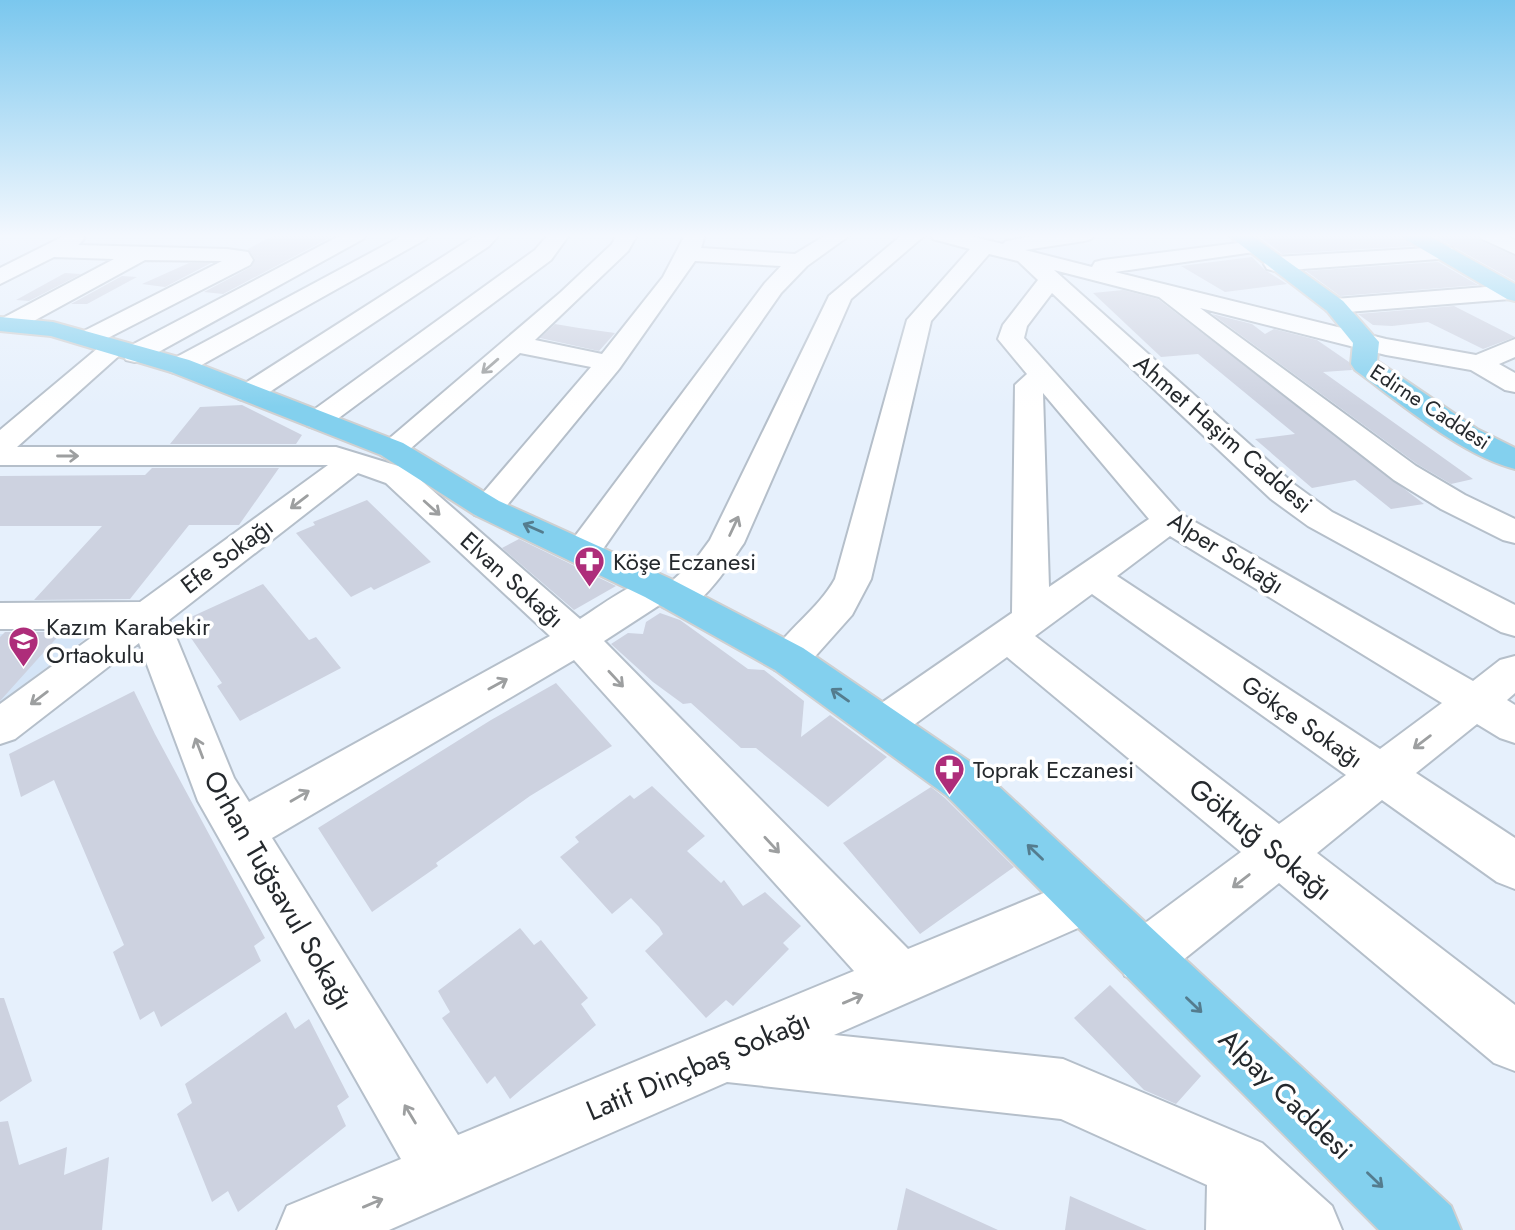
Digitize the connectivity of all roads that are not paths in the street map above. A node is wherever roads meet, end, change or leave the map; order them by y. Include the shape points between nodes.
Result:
1 (66, 292) edge
2 (194, 292) edge
3 (231, 292) edge
4 (314, 292) edge
5 (404, 292) edge
6 (491, 292) edge
7 (571, 292) edge
8 (659, 292) edge
9 (770, 292) edge
10 (845, 292) edge
11 (945, 292) edge
12 (1048, 292) edge
13 (1083, 292) edge
14 (1165, 292) edge
15 (1175, 292) edge
16 (1251, 292) edge
17 (1309, 292) edge
18 (1513, 293) edge
19 (1205, 299) junction
20 (1335, 306) junction
21 (5, 324) edge
22 (1366, 342) junction
23 (515, 344) junction
24 (1515, 346) edge
25 (112, 347) junction
26 (610, 363) junction
27 (1479, 363) junction
28 (180, 366) junction
29 (1043, 376) junction
30 (1515, 384) edge
31 (249, 393) junction
32 (318, 420) junction
33 (0, 446) edge
34 (373, 455) junction
35 (0, 456) edge
36 (1515, 460) edge
37 (487, 508) junction
38 (1169, 521) junction
39 (1515, 532) edge
40 (583, 551) junction
41 (1091, 576) junction
42 (667, 593) junction
43 (148, 615) junction
44 (0, 616) edge
45 (1515, 622) edge
46 (1019, 627) junction
47 (578, 639) junction
48 (789, 659) junction
49 (1515, 671) edge
50 (1474, 702) junction
51 (882, 725) junction
52 (1515, 726) edge
53 (0, 727) edge
54 (1378, 775) junction
55 (241, 831) junction
56 (1277, 852) junction
57 (1515, 866) edge
58 (1084, 900) junction
59 (1144, 957) junction
60 (900, 979) junction
61 (1515, 1042) edge
62 (724, 1054) junction
63 (1238, 1166) junction
64 (445, 1172) junction
65 (310, 1230) edge
66 (1240, 1230) edge
67 (1308, 1230) edge
68 (1427, 1230) edge

1 - 21 street
2 - 25 street
3 - 25 street
4 - 28 street
5 - 31 street
6 - 32 street
7 - 23 street, Efe Sokağı
8 - 26 street
9 - 40 street
42 -> 10 street via 709,567 726,543
11 - 48 street via 919,320 853,579 839,606
12 - 29 street, Alper Sokağı via 1015,325 1011,339
13 - 45 street, Ahmet Haşim Caddesi via 1283,492 1320,519
14 - 39 street via 1405,473
15 - 19 street
16 - 19 street
17 - 20 main road, Edirne Caddesi
18 - 20 street
19 - 22 street
20 - 22 main road, Edirne Caddesi
21 - 25 main road, Alpay Caddesi via 52,329
22 - 27 street
22 - 36 main road, Edirne Caddesi via 1364,364 1466,435
23 - 26 street
23 -> 34 street, Efe Sokağı via 404,441
24 - 27 street
25 - 28 main road, Alpay Caddesi
25 - 33 street
26 - 37 street
27 - 30 street
28 - 31 main road, Alpay Caddesi
29 - 38 street, Alper Sokağı
29 - 46 street via 1029,386
31 - 32 main road, Alpay Caddesi
32 - 34 main road, Alpay Caddesi
35 -> 34 street, Elvan Sokağı
34 - 37 main road, Alpay Caddesi
34 -> 43 street, Efe Sokağı
34 -> 47 street, Elvan Sokağı
40 -> 37 main road, Alpay Caddesi
38 - 41 street
38 - 50 street, Alper Sokağı
40 - 42 main road, Alpay Caddesi
41 - 46 street
41 - 54 street, Gökçe Sokağı
42 - 47 street
42 - 48 main road, Alpay Caddesi
43 - 44 street
43 -> 53 street, Efe Sokağı
55 -> 43 street, Orhan Tuğsavul Sokağı via 214,787
46 - 51 street
46 - 56 street, Göktuğ Sokağı
55 -> 47 street
47 -> 60 street, Elvan Sokağı
51 -> 48 main road, Alpay Caddesi
49 - 50 street
50 - 52 street, Alper Sokağı
50 -> 54 street
58 -> 51 main road, Alpay Caddesi via 963,782
54 - 56 street
54 - 57 street, Gökçe Sokağı
64 -> 55 street, Orhan Tuğsavul Sokağı
56 -> 59 street
56 - 61 street, Göktuğ Sokağı
58 - 59 main road, Alpay Caddesi
58 - 60 street, Latif Dinçbaş Sokağı
59 -> 68 main road, Alpay Caddesi
62 -> 60 street, Latif Dinçbaş Sokağı
62 - 63 street via 1063,1088
62 - 64 street, Latif Dinçbaş Sokağı
63 - 66 street
63 - 67 street
65 -> 64 street, Latif Dinçbaş Sokağı

